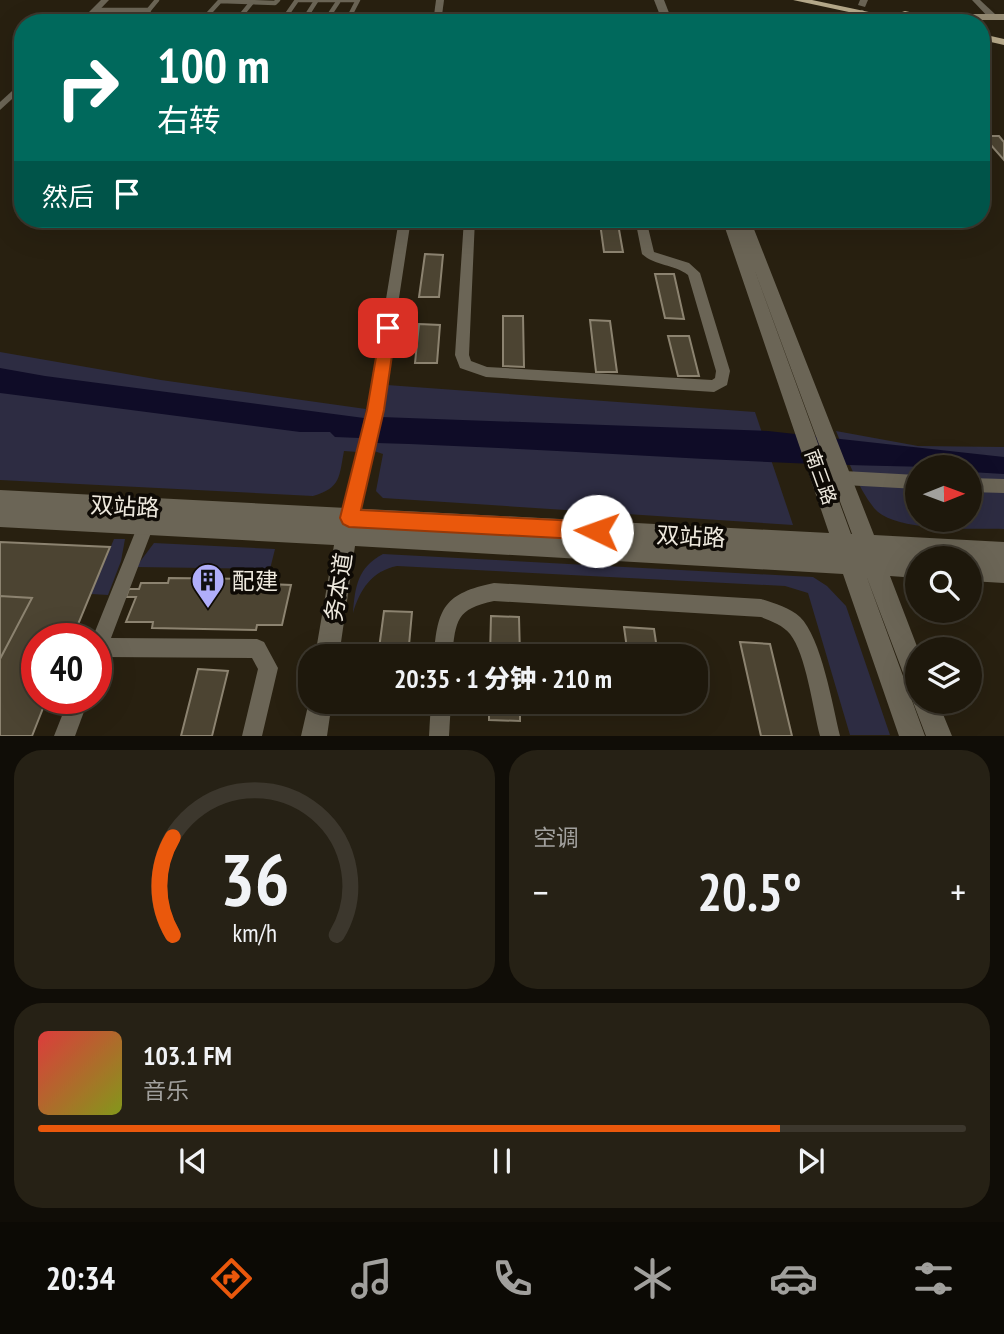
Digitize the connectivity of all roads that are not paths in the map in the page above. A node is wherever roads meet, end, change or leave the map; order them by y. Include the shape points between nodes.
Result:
1 (105, 0) edge
2 (157, 0) edge
3 (278, 0) edge
4 (358, 0) edge
5 (798, 0) edge
6 (835, 0) edge
7 (976, 0) edge
8 (316, 1) edge
9 (253, 2) junction
10 (338, 2) junction
11 (863, 5) edge
12 (95, 10) junction
13 (149, 10) junction
14 (91, 14) edge
15 (146, 14) edge
16 (208, 14) edge
17 (243, 14) edge
18 (287, 14) edge
19 (330, 14) edge
20 (890, 14) edge
21 (904, 14) edge
22 (998, 17) edge
23 (14, 93) edge
24 (0, 107) edge
25 (404, 228) edge
26 (469, 228) edge
27 (643, 228) edge
28 (732, 228) edge
29 (747, 228) edge
30 (844, 478) junction
31 (905, 481) edge
32 (982, 485) edge
33 (1004, 486) edge
34 (0, 499) edge
35 (0, 517) edge
36 (146, 525) junction
37 (348, 527) junction
38 (1004, 552) edge
39 (847, 554) junction
40 (872, 555) junction
41 (905, 564) edge
42 (982, 571) edge
43 (1004, 572) edge
44 (108, 623) edge
45 (329, 644) edge
46 (444, 644) edge
47 (905, 644) edge
48 (112, 650) edge
49 (73, 714) edge
50 (318, 714) edge
51 (440, 714) edge
52 (931, 714) edge
53 (64, 736) edge
54 (252, 736) edge
55 (314, 736) edge
56 (439, 736) edge
57 (830, 736) edge
58 (912, 736) edge
59 (939, 736) edge

1 - 12 street
2 - 13 lane
3 - 9 lane
4 - 10 lane
5 - 11 main road
6 - 11 main road
7 - 22 street
8 - 10 lane
8 - 18 lane via 295,2
9 - 16 lane via 220,1
9 - 17 lane
10 - 19 lane
11 - 20 main road
11 - 21 main road
12 - 13 lane
12 - 14 street
13 - 15 lane
23 - 24 street
25 - 37 street via 375,410
26 - 27 street via 465,364 486,372 714,386 722,381 723,371 694,273 648,254
28 - 39 street, 南三路
29 - 30 street, 南三路
30 - 31 street
30 - 40 street, 南三路
32 - 33 street
34 - 37 street, 双站路
35 - 36 street, 双站路
36 - 37 street, 双站路
36 - 44 street
37 - 39 street, 双站路
37 - 45 street, 务本道
38 - 40 street, 双站路
39 - 40 street, 双站路
39 - 58 street, 南三路
40 - 41 street, 双站路
40 - 47 street, 南三路
42 - 43 street
46 - 57 street via 446,620 454,606 472,595 494,592 761,608 797,627
48 - 54 street via 257,649 268,668
49 - 53 street
50 - 55 street
51 - 56 street
52 - 59 street

